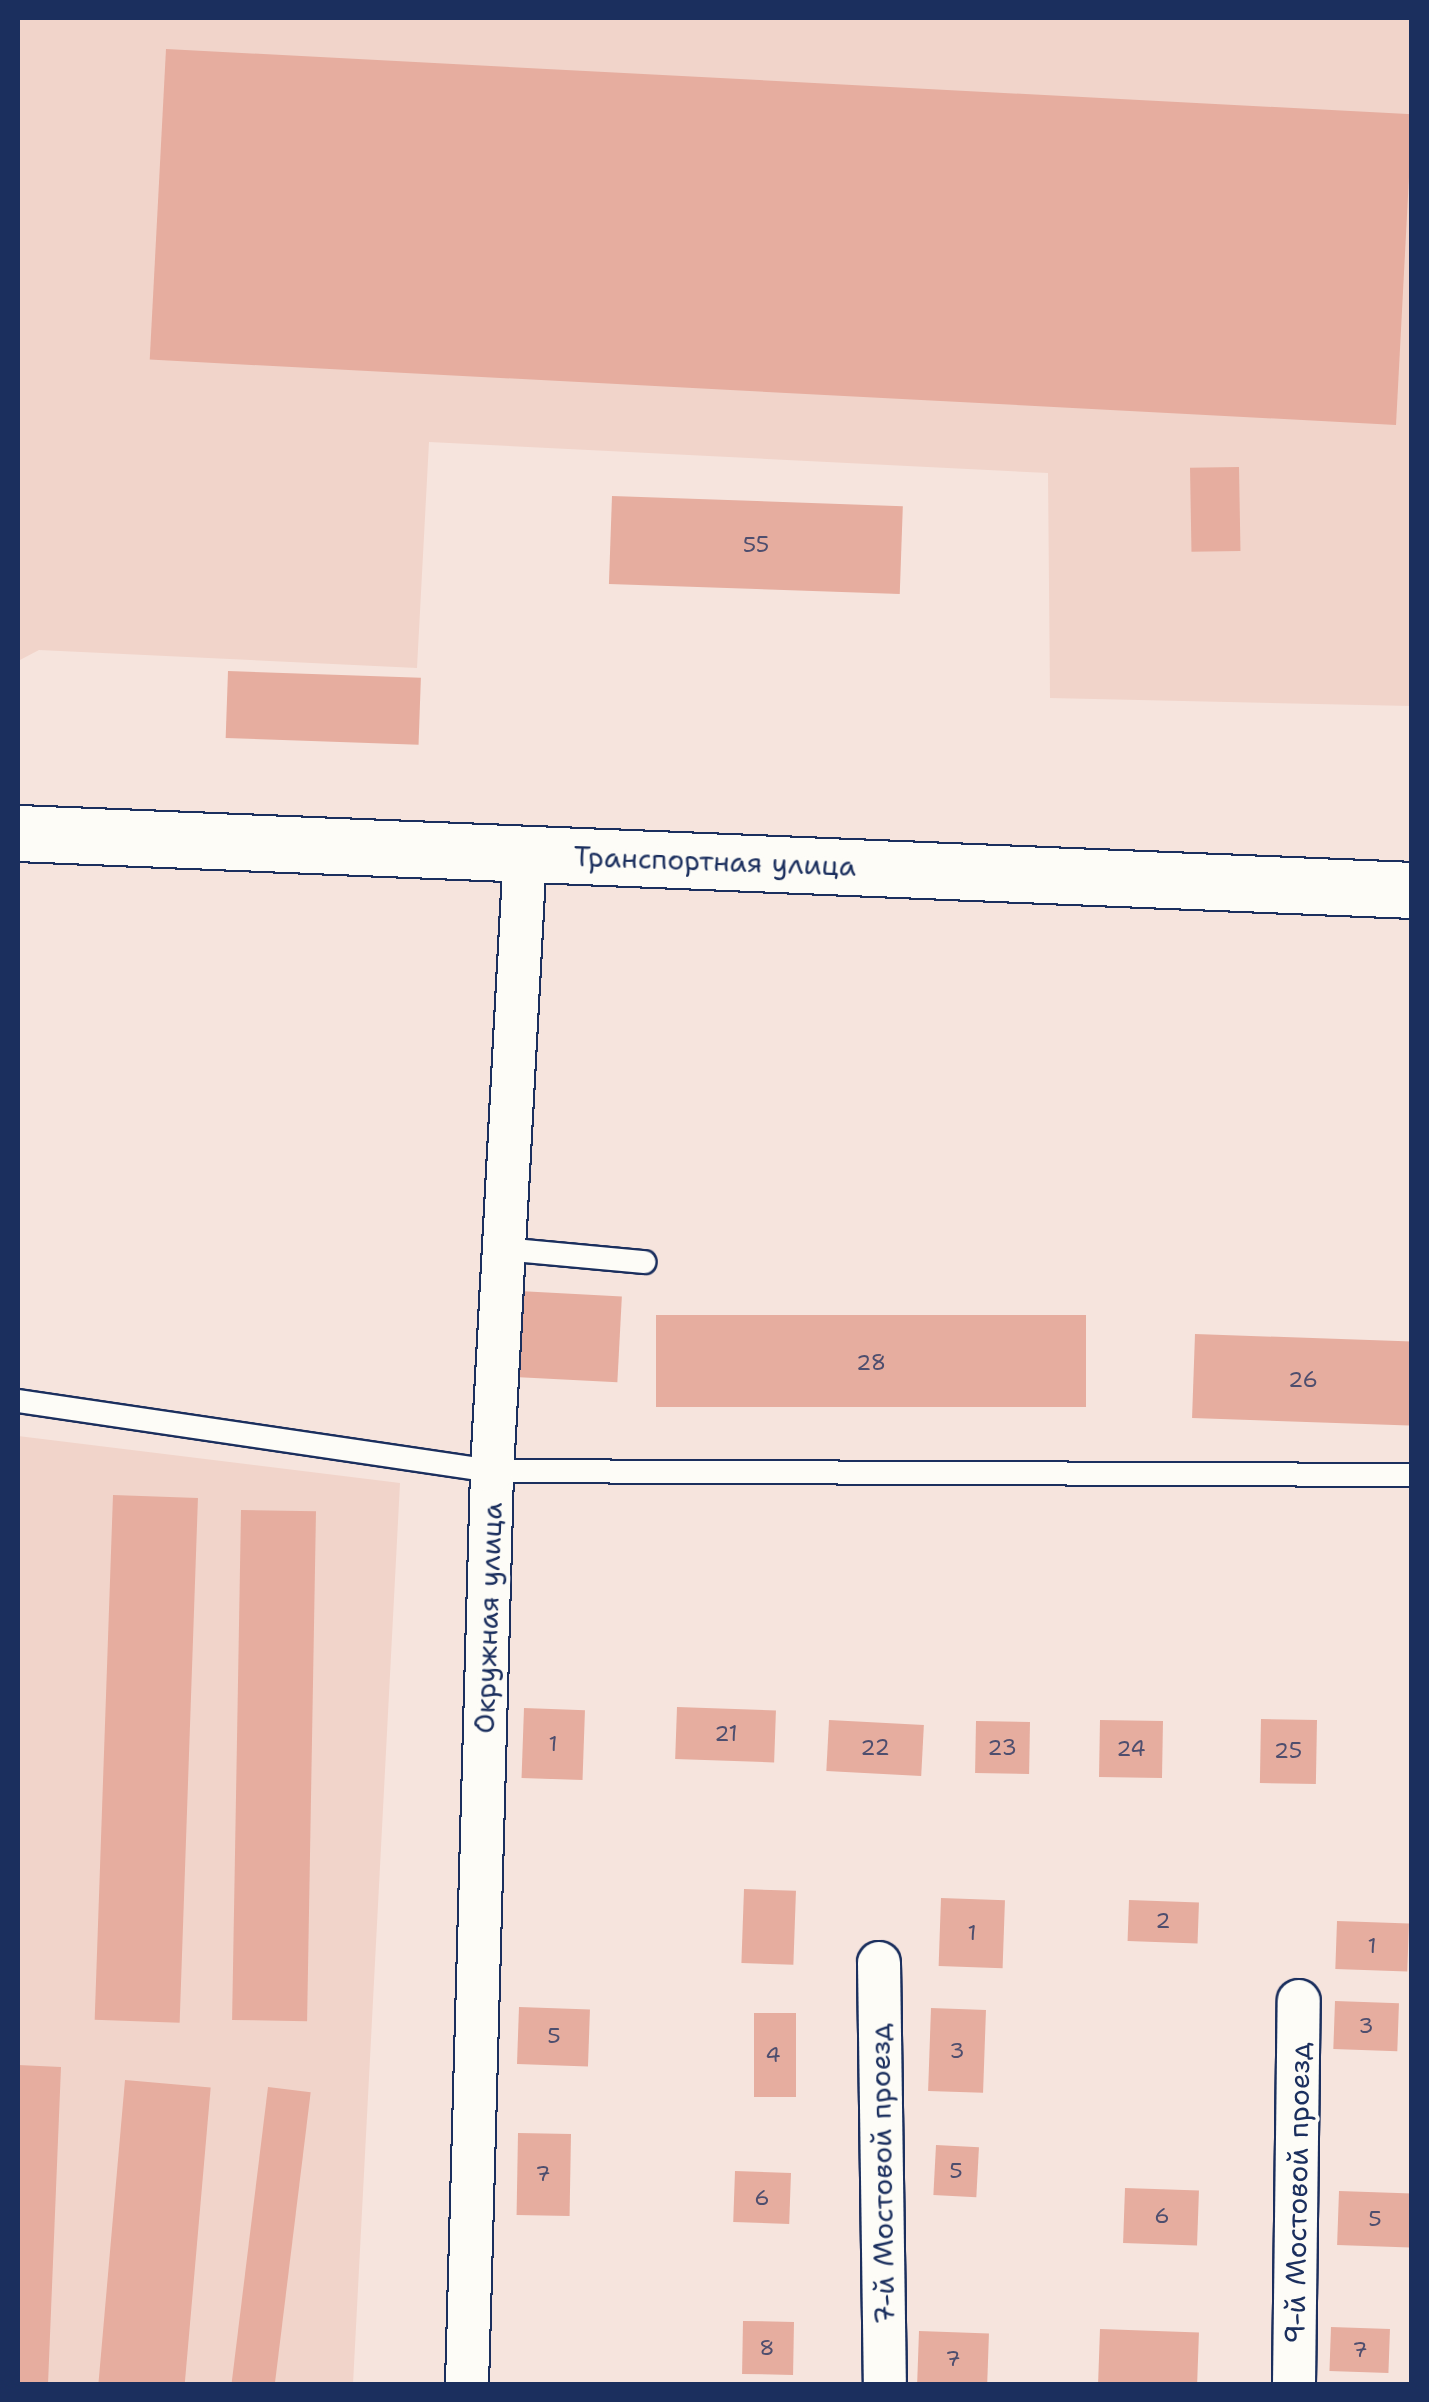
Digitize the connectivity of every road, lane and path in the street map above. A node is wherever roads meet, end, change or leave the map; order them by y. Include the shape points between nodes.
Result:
1 (18, 834) edge
2 (525, 853) junction
3 (1412, 890) edge
4 (504, 1250) junction
5 (644, 1262) dead end
6 (18, 1400) edge
7 (492, 1471) junction
8 (1412, 1474) edge
9 (879, 1963) dead end
10 (1299, 2002) dead end
11 (467, 2384) edge
12 (885, 2384) edge
13 (1294, 2384) edge

1 - 2 street, Транспортная улица
2 - 3 street, Транспортная улица
2 - 4 street, Окружная улица
4 - 5 lane
4 - 7 street, Окружная улица
6 - 7 lane
7 - 8 lane
7 - 11 street, Окружная улица
9 - 12 street, 7-й Мостовой проезд
10 - 13 street, 9-й Мостовой проезд

